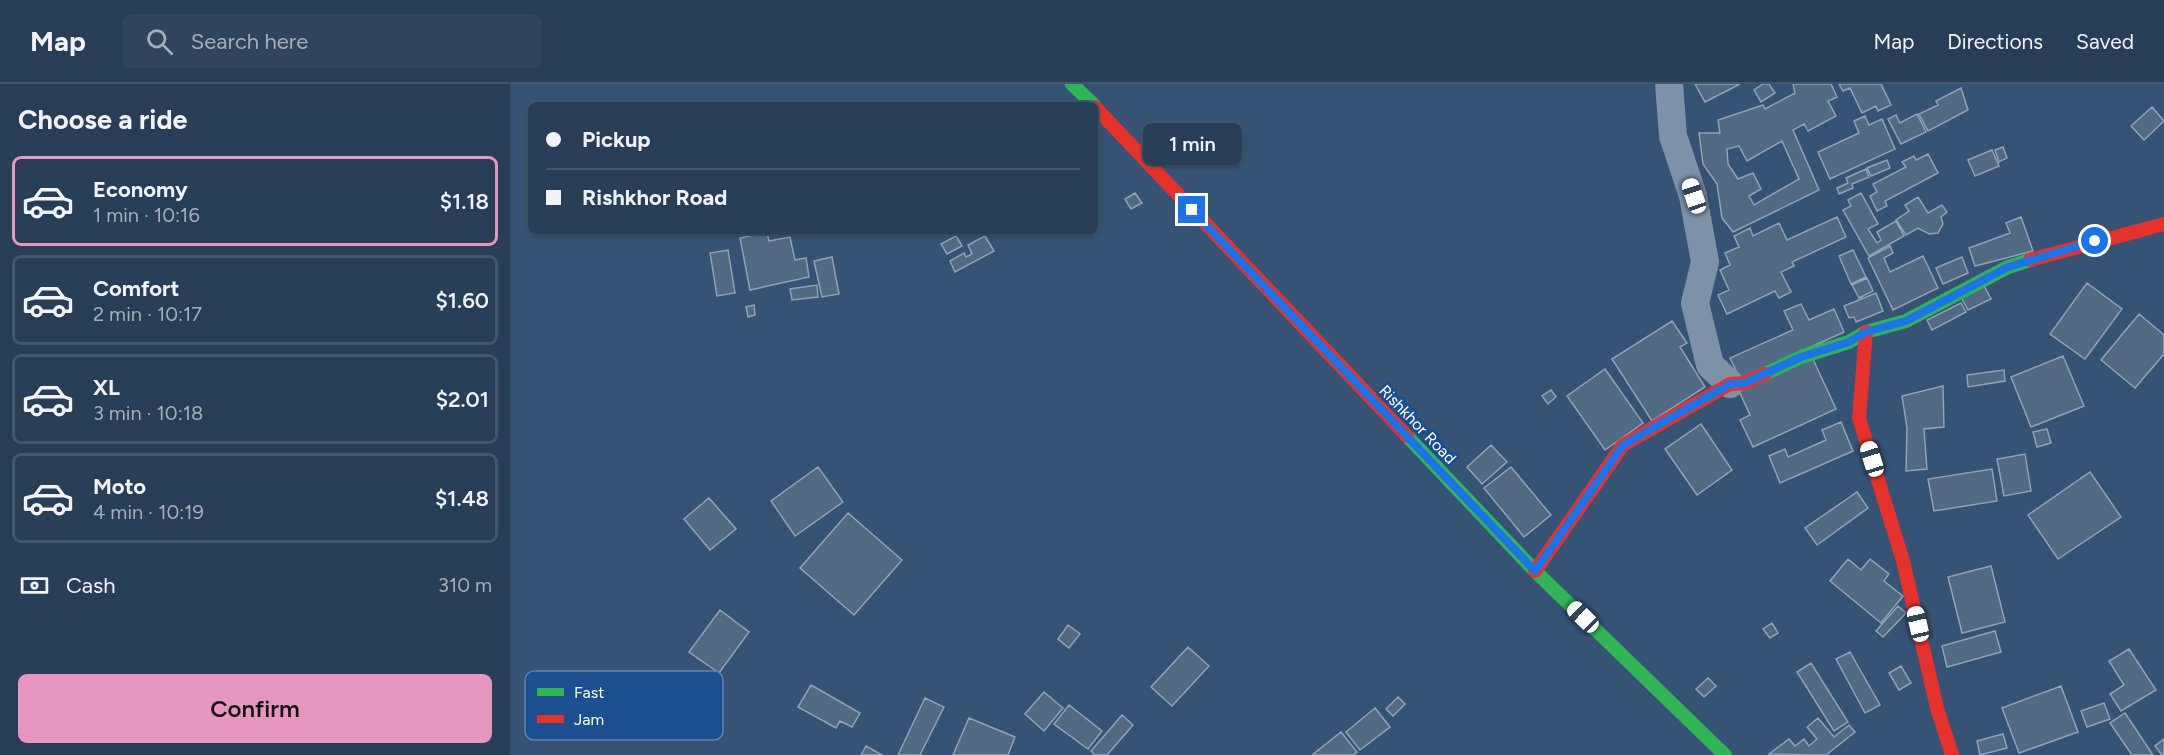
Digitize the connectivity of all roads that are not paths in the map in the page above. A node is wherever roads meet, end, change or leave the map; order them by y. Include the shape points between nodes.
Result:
1 (1072, 84) edge
2 (1669, 84) edge
3 (1090, 102) edge
4 (1098, 110) edge
5 (2164, 225) edge
6 (1866, 332) junction
7 (1730, 384) junction
8 (1535, 571) junction
9 (1725, 755) edge
10 (1952, 755) edge

1 - 3 street, Rishkhor Road
2 - 7 street via 1673,136 1694,196 1705,262 1695,303 1710,365
4 - 8 street, Rishkhor Road
5 - 6 street via 2008,267 1906,321
6 - 7 street via 1745,383
6 - 10 street via 1859,418 1903,561 1937,708
7 - 8 street via 1623,445
8 - 9 street, Rishkhor Road

